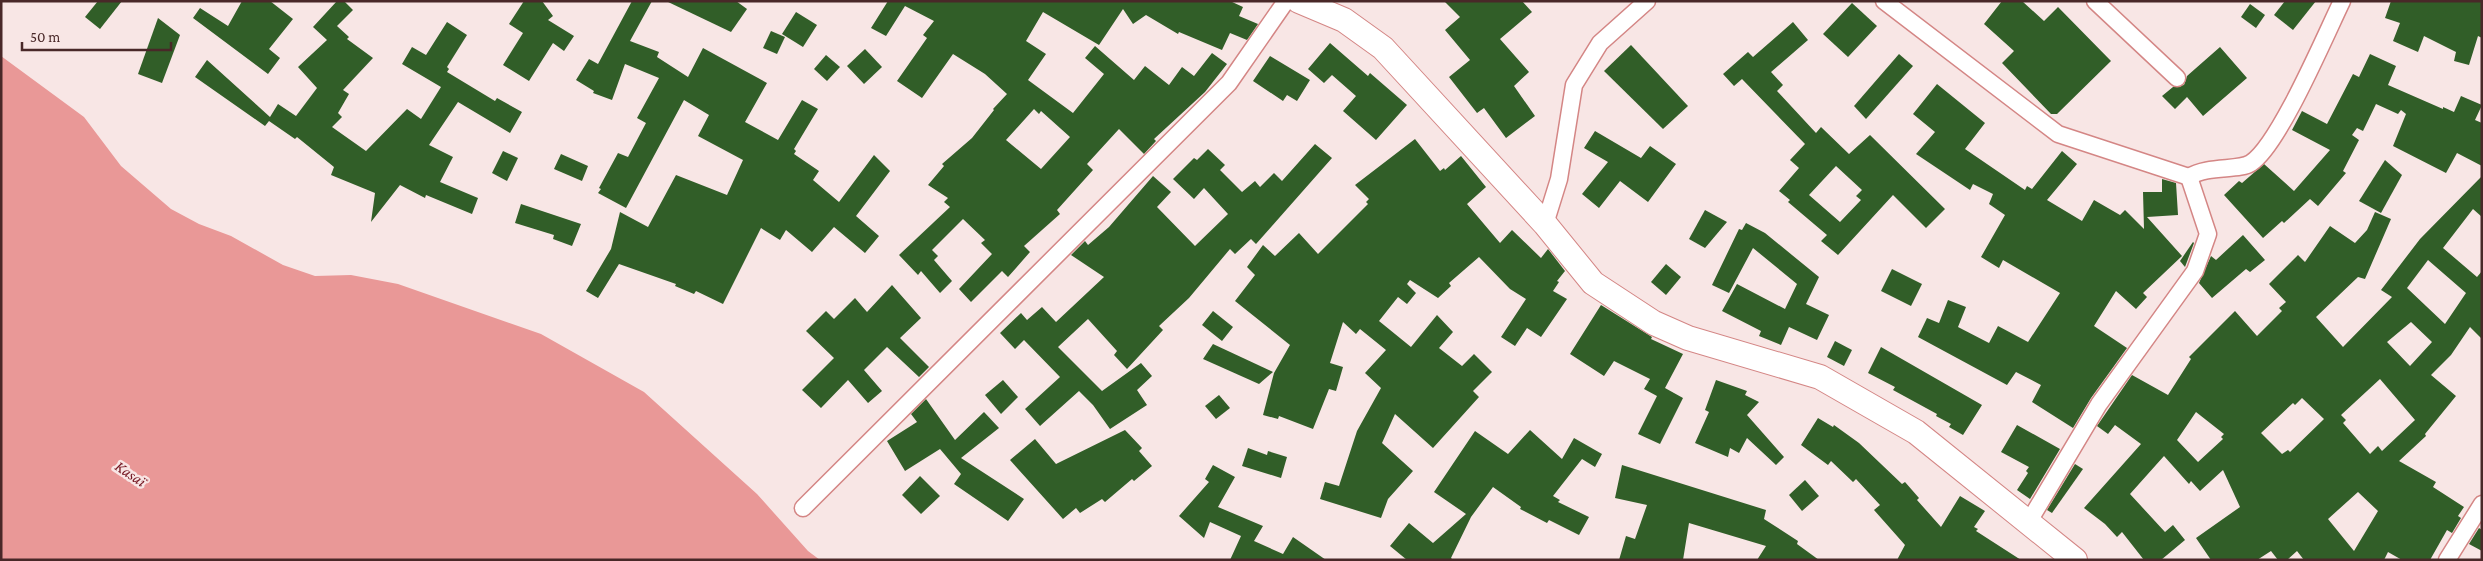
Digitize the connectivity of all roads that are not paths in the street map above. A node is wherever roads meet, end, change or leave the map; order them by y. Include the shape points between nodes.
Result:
1 (1286, 1) edge
2 (1299, 1) edge
3 (1647, 1) edge
4 (1884, 1) edge
5 (2095, 1) edge
6 (2342, 1) edge
7 (2177, 78) dead end
8 (2189, 177) junction
9 (1545, 224) junction
10 (2482, 504) edge
11 (803, 508) dead end
12 (2028, 524) junction
13 (2075, 560) edge
14 (2447, 560) edge

1 - 11 street via 1229,83
2 - 9 main road via 1344,20 1383,48
3 - 9 street via 1600,43 1574,86 1558,179
4 - 8 street via 2058,134
5 - 7 street
6 - 8 street via 2266,148 2250,164 2200,170
8 - 12 street via 2208,234 2201,259 2099,404
9 - 12 main road via 1593,283 1654,323 1688,338 1820,377 1916,432
10 - 14 street
12 - 13 main road

